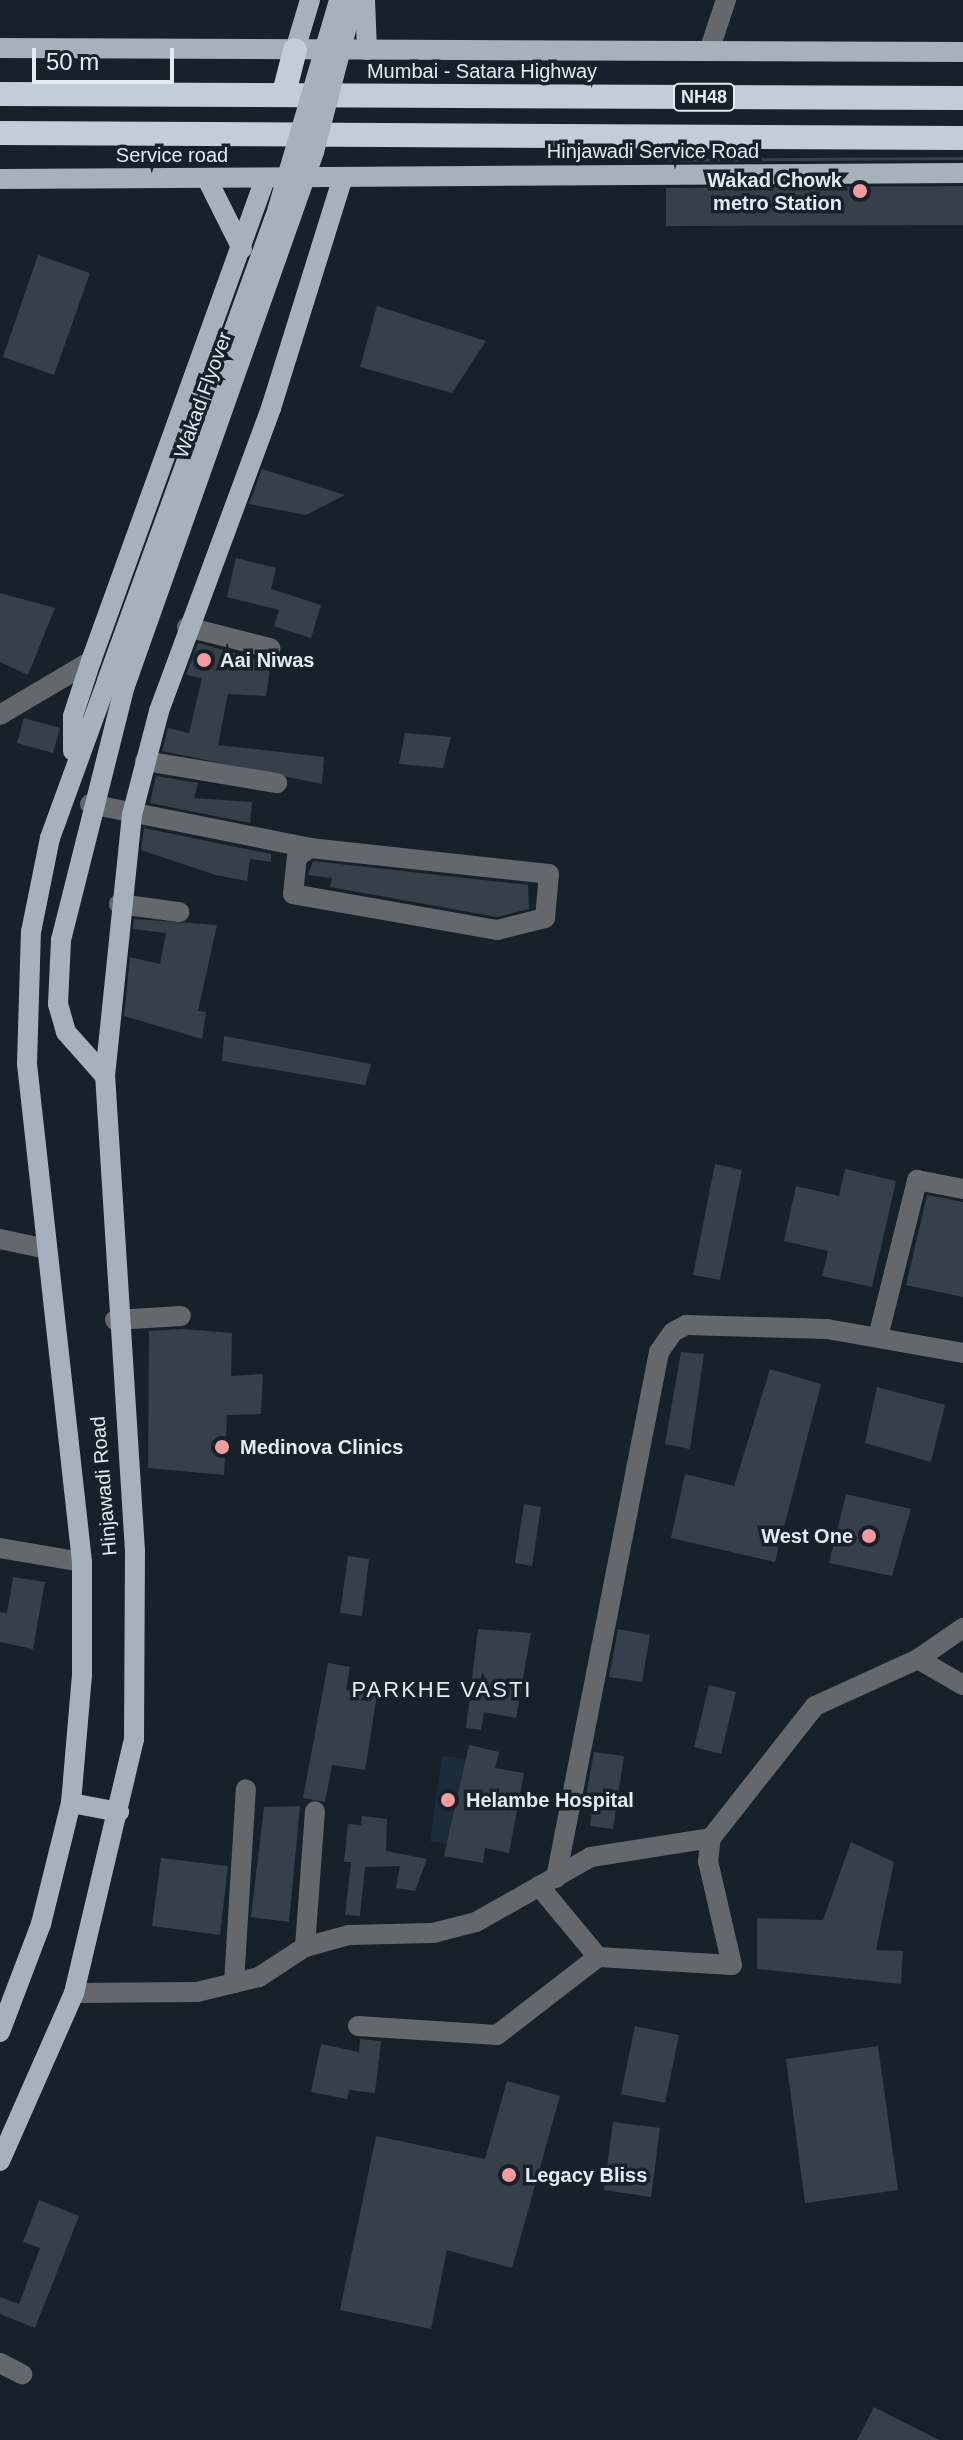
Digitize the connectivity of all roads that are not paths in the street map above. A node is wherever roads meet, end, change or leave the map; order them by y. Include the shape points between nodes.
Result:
1 (310, 0) edge
2 (339, 0) edge
3 (354, 0) edge
4 (365, 0) edge
5 (726, 0) edge
6 (0, 48) edge
7 (295, 50) junction
8 (367, 50) junction
9 (709, 51) junction
10 (963, 52) edge
11 (284, 93) junction
12 (0, 94) edge
13 (963, 98) edge
14 (0, 133) edge
15 (963, 138) edge
16 (963, 173) edge
17 (343, 177) junction
18 (0, 179) edge
19 (207, 179) junction
20 (265, 179) junction
21 (242, 249) junction
22 (187, 627) junction
23 (270, 648) dead end
24 (91, 661) junction
25 (116, 684) junction
26 (0, 715) edge
27 (145, 761) junction
28 (72, 767) junction
29 (277, 783) dead end
30 (90, 804) junction
31 (132, 815) junction
32 (310, 848) junction
33 (119, 904) junction
34 (179, 912) dead end
35 (105, 1076) junction
36 (963, 1189) edge
37 (0, 1239) edge
38 (47, 1249) junction
39 (181, 1316) dead end
40 (115, 1320) junction
41 (878, 1337) junction
42 (963, 1353) edge
43 (0, 1548) edge
44 (82, 1562) junction
45 (963, 1628) edge
46 (918, 1659) junction
47 (963, 1685) edge
48 (246, 1789) dead end
49 (71, 1803) junction
50 (315, 1811) dead end
51 (119, 1812) junction
52 (711, 1838) junction
53 (547, 1882) junction
54 (305, 1947) junction
55 (598, 1957) junction
56 (234, 1983) junction
57 (74, 1993) junction
58 (358, 2026) dead end
59 (0, 2032) edge
60 (0, 2161) edge
61 (0, 2363) edge
62 (22, 2374) dead end

1 - 7 main road
2 - 25 main road, Wakad Flyover, bridge via 275,218
3 - 25 main road, Wakad Flyover, bridge via 314,152
4 - 8 main road
5 - 9 street
6 - 7 main road
7 - 8 main road
7 - 11 highway
8 - 9 main road
9 - 10 main road
11 - 12 highway, Mumbai - Satara Highway / NH48
11 - 13 highway, Mumbai - Satara Highway / NH48
14 - 15 highway, NH48
16 - 17 main road, Hinjawadi Service Road
17 - 20 main road, Service road
17 - 22 main road, Hinjawadi Road via 271,408
18 - 19 main road, Service road
19 - 20 main road, Service road
19 - 21 main road
20 - 21 main road
21 - 24 main road
22 - 23 street
22 - 27 main road, Hinjawadi Road
24 - 26 street
24 - 28 main road via 73,716
25 - 28 main road, Wakad Flyover
25 - 30 main road, Wakad Flyover
27 - 29 street
27 - 31 main road, Hinjawadi Road
28 - 38 main road, Hinjawadi Road via 30,943 27,1064
30 - 31 street
30 - 35 main road via 61,940 58,1004 66,1032
31 - 32 street
31 - 33 main road, Hinjawadi Road
32 - 32 street via 297,857 293,894 497,930 545,918 549,874
33 - 34 street
33 - 35 main road, Hinjawadi Road
35 - 40 main road, Hinjawadi Road
36 - 41 street via 917,1180
37 - 38 street
38 - 44 main road, Hinjawadi Road
39 - 40 street
40 - 51 main road, Hinjawadi Road via 136,1631 134,1739
41 - 42 street
41 - 53 street via 686,1325 659,1352
43 - 44 street
44 - 49 main road, Hinjawadi Road
45 - 46 street
46 - 47 street
46 - 52 street via 815,1706
48 - 56 street
49 - 51 main road
49 - 59 main road, Hinjawadi Road via 41,1924
50 - 54 street
51 - 57 main road, Hinjawadi Road
52 - 53 street via 591,1857
52 - 55 street via 708,1861 732,1965
53 - 54 street via 476,1922 433,1933 349,1935
53 - 55 street
54 - 56 street
55 - 58 street via 497,2035
56 - 57 street via 197,1992
57 - 60 main road, Hinjawadi Road
61 - 62 street

